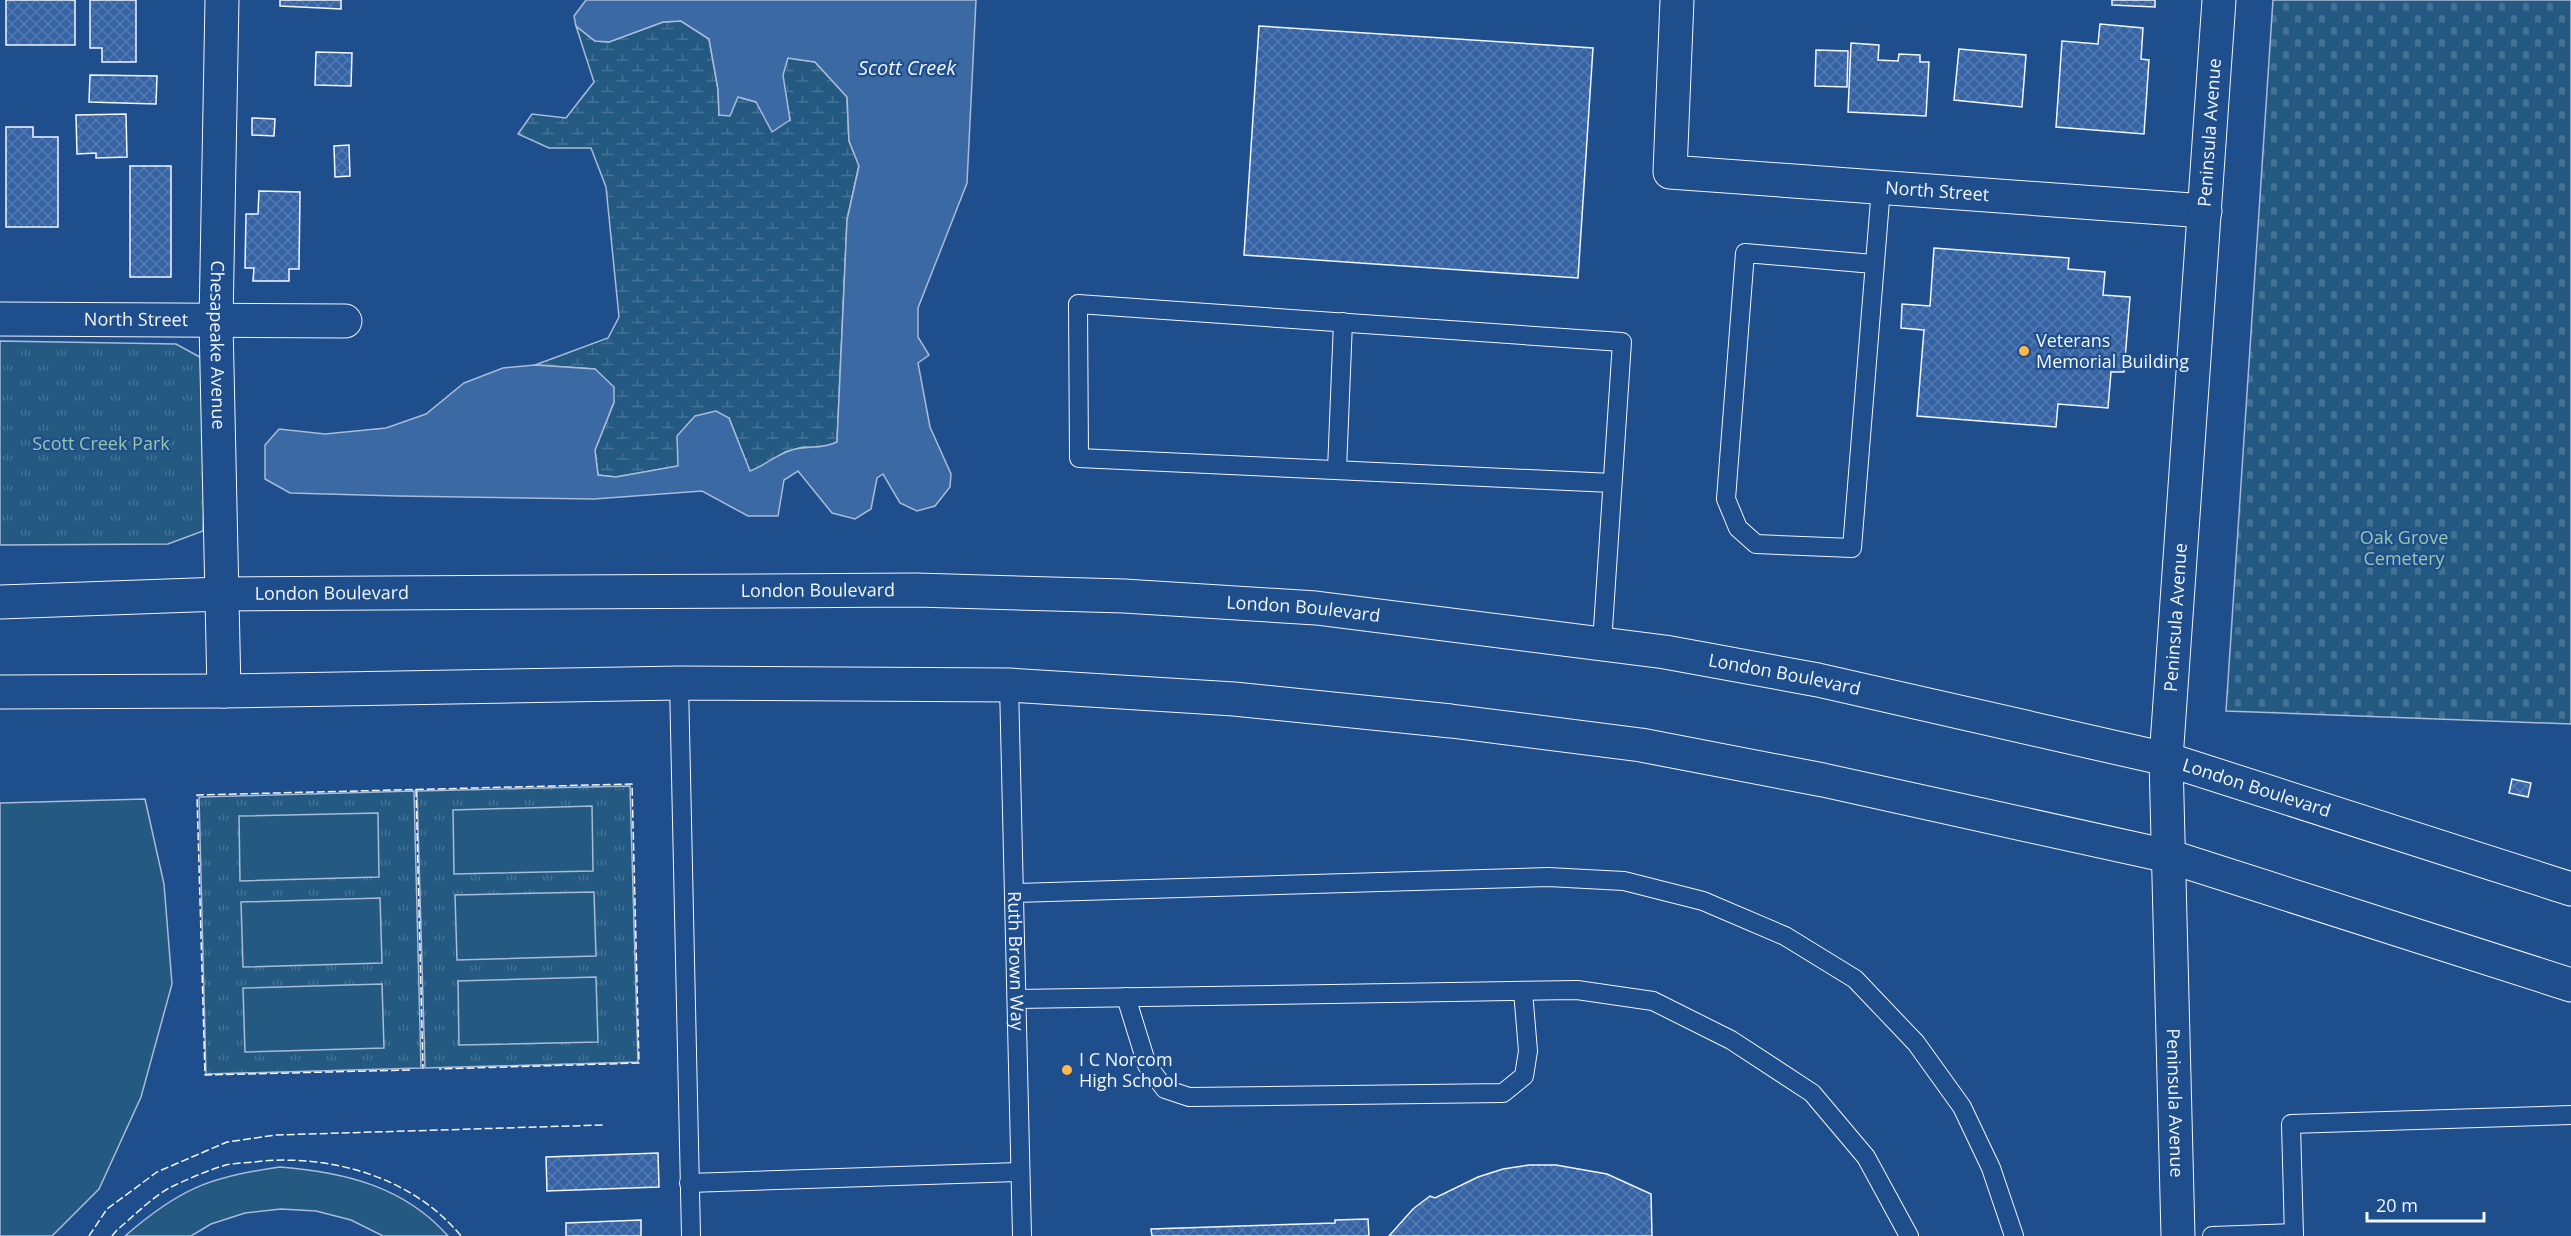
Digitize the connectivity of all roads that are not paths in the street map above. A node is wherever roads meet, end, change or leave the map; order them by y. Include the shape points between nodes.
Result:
1 (222, 0) edge
2 (1677, 0) edge
3 (2219, 0) edge
4 (1881, 188) junction
5 (2205, 211) junction
6 (1873, 264) junction
7 (0, 319) edge
8 (345, 321) dead end
9 (216, 322) junction
10 (1342, 322) junction
11 (1337, 470) junction
12 (1612, 483) junction
13 (222, 594) junction
14 (0, 603) edge
15 (1602, 643) junction
16 (678, 683) junction
17 (1009, 685) junction
18 (224, 691) junction
19 (0, 693) edge
20 (2166, 759) junction
21 (2168, 856) junction
22 (2571, 889) edge
23 (1015, 893) junction
24 (2571, 985) edge
25 (1523, 991) junction
26 (1126, 998) junction
27 (1017, 999) junction
28 (2571, 1115) edge
29 (1020, 1172) junction
30 (690, 1183) junction
31 (2294, 1234) edge
32 (691, 1236) edge
33 (1022, 1236) edge
34 (1909, 1236) edge
35 (2014, 1236) edge
36 (2178, 1236) edge
37 (2212, 1236) edge

1 - 9 main road, Chesapeake Avenue
2 - 4 main road, North Street via 1670,172
3 - 5 main road, Peninsula Avenue
4 - 5 main road, North Street
4 - 6 lane
5 - 20 main road, Peninsula Avenue
6 - 6 lane via 1852,548 1756,544 1738,528 1726,499 1745,253
7 - 9 main road, North Street
8 - 9 main road, North Street
9 - 13 main road, Chesapeake Avenue
10 - 11 lane
10 - 11 lane via 1078,304 1079,458
10 - 12 lane via 1622,342
11 - 12 lane
12 - 15 lane
13 - 14 main road, London Boulevard
13 - 15 main road, London Boulevard via 916,590 1124,596 1316,608
13 - 18 main road, Chesapeake Avenue
15 - 20 main road, London Boulevard via 1818,680
16 - 17 main road
16 - 18 main road
16 - 30 lane
17 - 21 main road via 1245,700 1641,745 1823,780
17 - 23 lane, Ruth Brown Way
18 - 19 main road
20 - 21 main road, Peninsula Avenue
20 - 22 main road, London Boulevard
21 - 24 main road
21 - 36 main road, Peninsula Avenue
23 - 27 lane, Ruth Brown Way
23 - 35 lane via 1548,877 1624,881 1703,901 1785,936 1855,979 1916,1043 1962,1107 1991,1168
25 - 26 lane
25 - 26 lane via 1527,1051 1524,1076 1503,1093 1189,1097 1165,1089 1147,1065
25 - 34 lane via 1577,990 1653,1001 1731,1040 1812,1093 1866,1157
26 - 27 lane
27 - 29 lane, Ruth Brown Way
28 - 31 lane via 2291,1124
29 - 30 lane
29 - 33 lane, Ruth Brown Way
30 - 32 lane
31 - 37 lane

